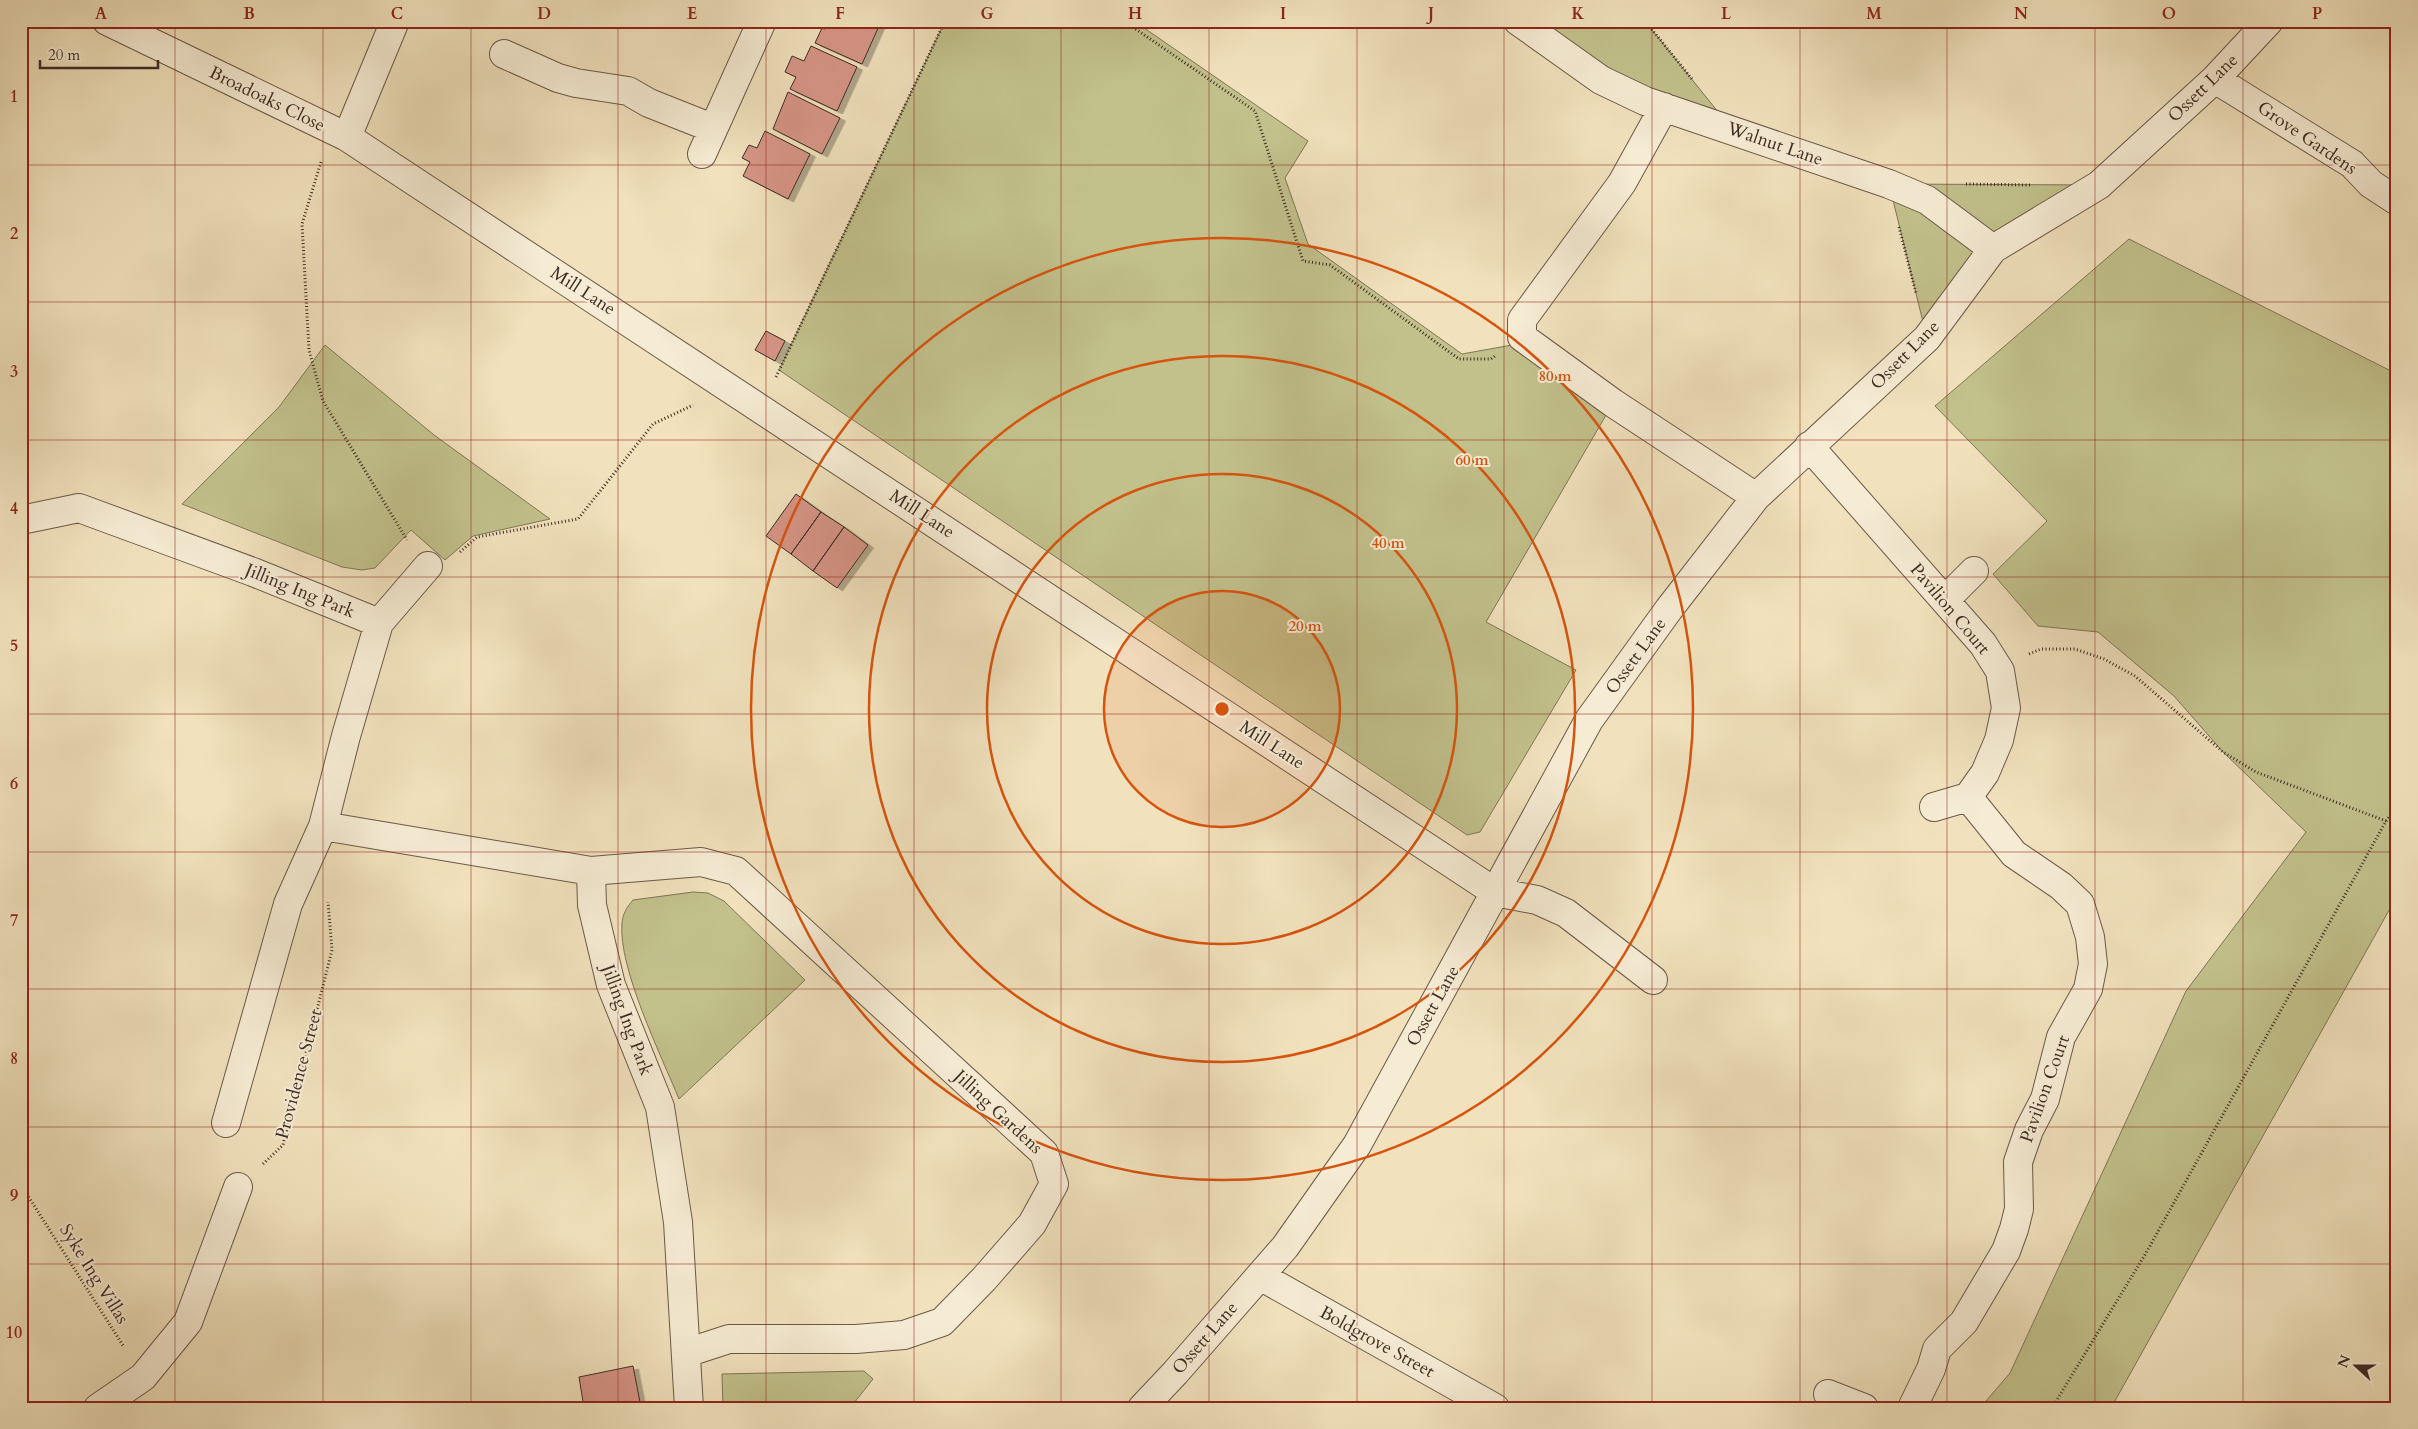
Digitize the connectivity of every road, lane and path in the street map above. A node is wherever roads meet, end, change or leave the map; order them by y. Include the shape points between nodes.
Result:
1 (107, 21) edge
2 (395, 21) edge
3 (762, 21) edge
4 (945, 21) edge
5 (1124, 21) edge
6 (1518, 21) edge
7 (1645, 21) edge
8 (2270, 21) edge
9 (1557, 34) edge
10 (504, 54) dead end
11 (2216, 79) junction
12 (1694, 82) dead end
13 (1664, 107) junction
14 (712, 128) junction
15 (347, 137) junction
16 (702, 154) dead end
17 (2397, 201) edge
18 (1993, 249) junction
19 (1522, 337) junction
20 (731, 388) junction
21 (761, 408) junction
22 (1808, 446) junction
23 (1756, 498) junction
24 (21, 520) edge
25 (428, 566) junction
26 (1974, 572) dead end
27 (1945, 600) junction
28 (379, 624) junction
29 (2000, 670) junction
30 (1968, 797) junction
31 (1934, 807) dead end
32 (2397, 807) edge
33 (2386, 821) junction
34 (323, 826) junction
35 (591, 871) junction
36 (1495, 892) junction
37 (328, 893) dead end
38 (1653, 980) dead end
39 (226, 1123) dead end
40 (21, 1185) edge
41 (238, 1187) joint
42 (1260, 1276) junction
43 (686, 1353) junction
44 (143, 1377) junction
45 (1828, 1394) dead end
46 (98, 1408) edge
47 (689, 1408) edge
48 (1142, 1408) edge
49 (1495, 1408) edge
50 (1864, 1408) edge
51 (1912, 1408) edge
52 (2052, 1408) edge

1 - 15 street, Broadoaks Close
2 - 15 street
3 - 14 street
4 - 21 path
5 - 19 path via 1255,111 1303,261 1330,265 1459,359 1490,359
6 - 9 street, Walnut Lane
7 - 12 path
8 - 11 street, Ossett Lane
9 - 13 street, Walnut Lane via 1601,80
10 - 14 street via 558,78 628,91 649,103
11 - 17 street, Grove Gardens via 2352,164 2371,184
11 - 18 street, Ossett Lane via 2100,186
13 - 18 street, Walnut Lane via 1927,200
13 - 19 street via 1622,183 1522,320
14 - 16 street
15 - 20 street, Mill Lane
15 - 25 path via 324,151 302,224 309,350 323,401 400,532
18 - 22 street, Ossett Lane via 1927,338
19 - 23 street via 1613,403
20 - 21 street, Mill Lane
20 - 25 path via 653,424 578,519 477,537 442,567
21 - 36 street, Mill Lane
22 - 23 street, Ossett Lane
22 - 27 street, Pavilion Court
23 - 36 street, Ossett Lane via 1669,609 1589,720
24 - 28 street, Jilling Ing Park via 79,508 253,572
25 - 28 street
26 - 27 street
27 - 29 street, Pavilion Court via 1983,644
28 - 34 street
29 - 30 street, Pavilion Court via 2006,708 1999,740 1985,773
29 - 33 path via 2041,648 2075,649 2104,659 2136,676 2216,747 2256,772
30 - 31 street
30 - 51 street, Pavilion Court via 2014,854 2061,886 2080,904 2090,937 2093,964 2088,989 2062,1037 2045,1099 2018,1162 2019,1209 2006,1251 1964,1322 1937,1349
32 - 33 path
33 - 52 path via 2146,1253
34 - 35 street
34 - 39 street via 288,904
35 - 43 street, Jilling Ing Park via 592,905 611,985 660,1107 678,1222
35 - 43 street, Jilling Gardens via 701,862 736,871 1044,1153 1054,1184 1032,1224 942,1322 904,1335 856,1339 729,1339
36 - 38 street via 1551,904
36 - 42 street, Ossett Lane via 1357,1145 1285,1247
37 - 41 path, Providence Street via 332,950 283,1144
40 - 44 path, Syke Ing Villas
41 - 44 street via 188,1322
42 - 48 street, Ossett Lane
42 - 49 street, Boldgrove Street
43 - 47 street, Jilling Ing Park
44 - 46 street
45 - 50 street

